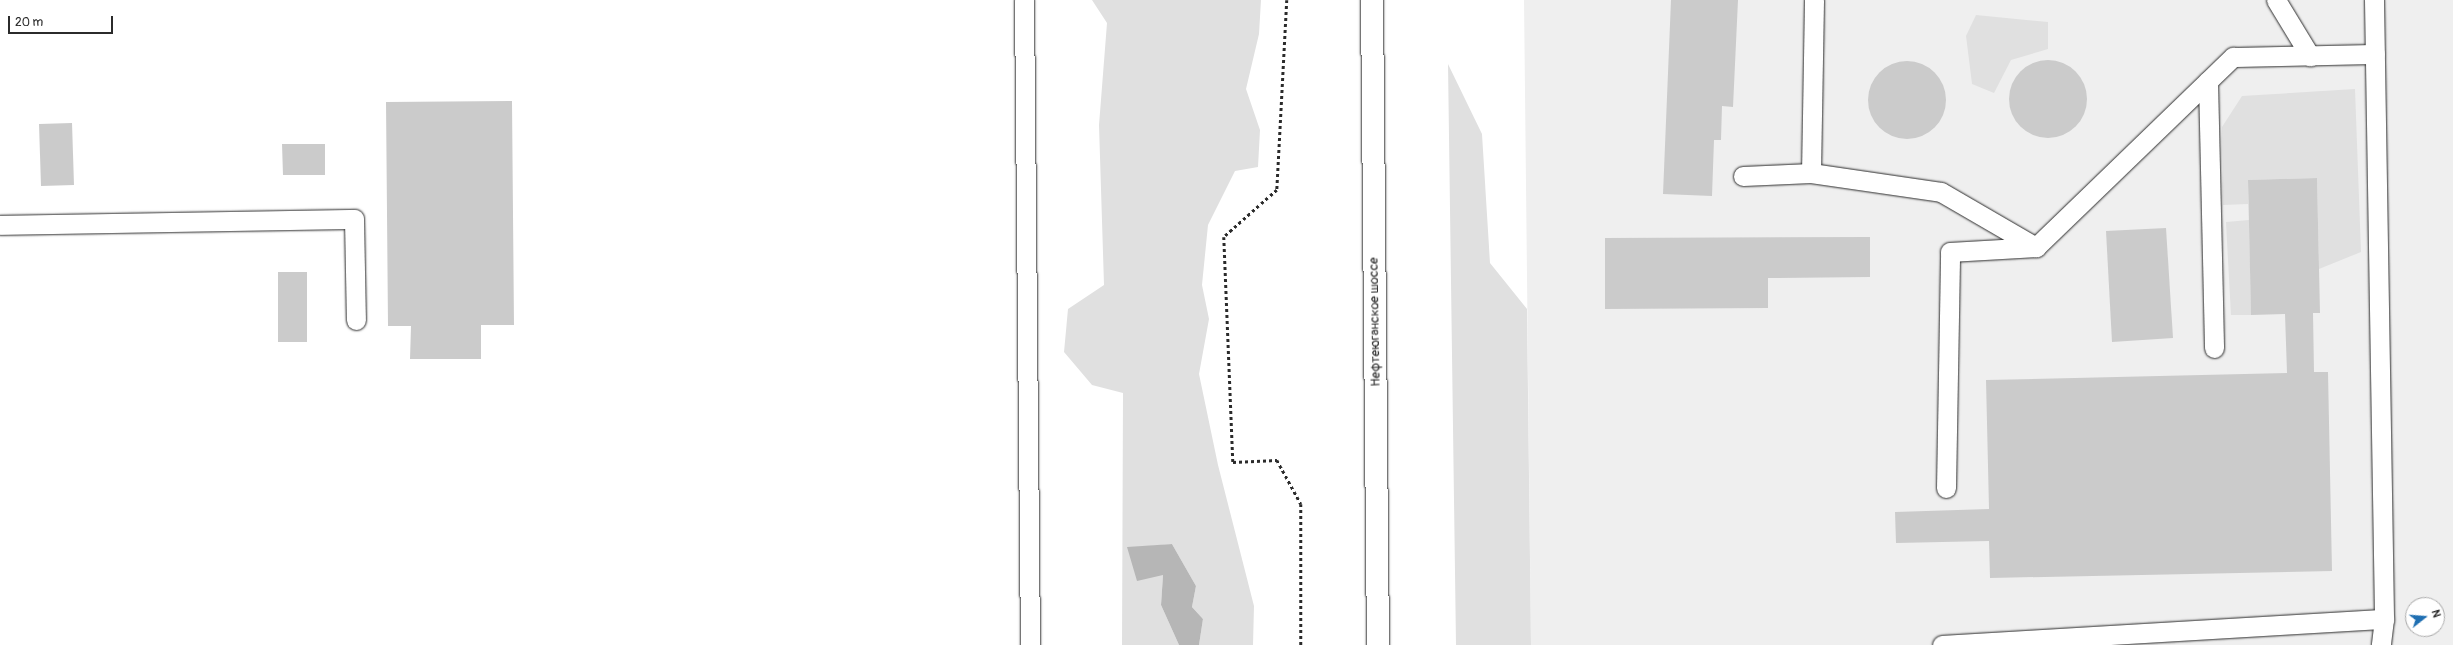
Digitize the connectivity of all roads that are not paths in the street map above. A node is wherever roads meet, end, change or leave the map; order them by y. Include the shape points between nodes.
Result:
1 (1024, 0) edge
2 (1372, 0) edge
3 (1814, 0) edge
4 (2276, 0) edge
5 (2374, 0) edge
6 (2375, 54) junction
7 (2310, 56) junction
8 (2208, 81) junction
9 (1811, 173) junction
10 (1743, 176) dead end
11 (0, 225) edge
12 (2036, 247) junction
13 (356, 320) dead end
14 (2214, 348) dead end
15 (1946, 488) dead end
16 (2384, 619) junction
17 (1030, 645) edge
18 (1378, 645) edge
19 (1942, 645) edge
20 (2381, 645) edge

1 - 17 lane
2 - 18 main road, Нефтеюганское шоссе
3 - 9 lane
4 - 7 lane
5 - 6 lane
6 - 7 lane
6 - 16 lane
7 - 8 lane via 2232,56
8 - 12 lane
8 - 14 lane
9 - 10 lane
9 - 12 lane via 1941,192
11 - 13 lane via 354,219
12 - 15 lane via 1950,252
16 - 19 lane
16 - 20 lane

